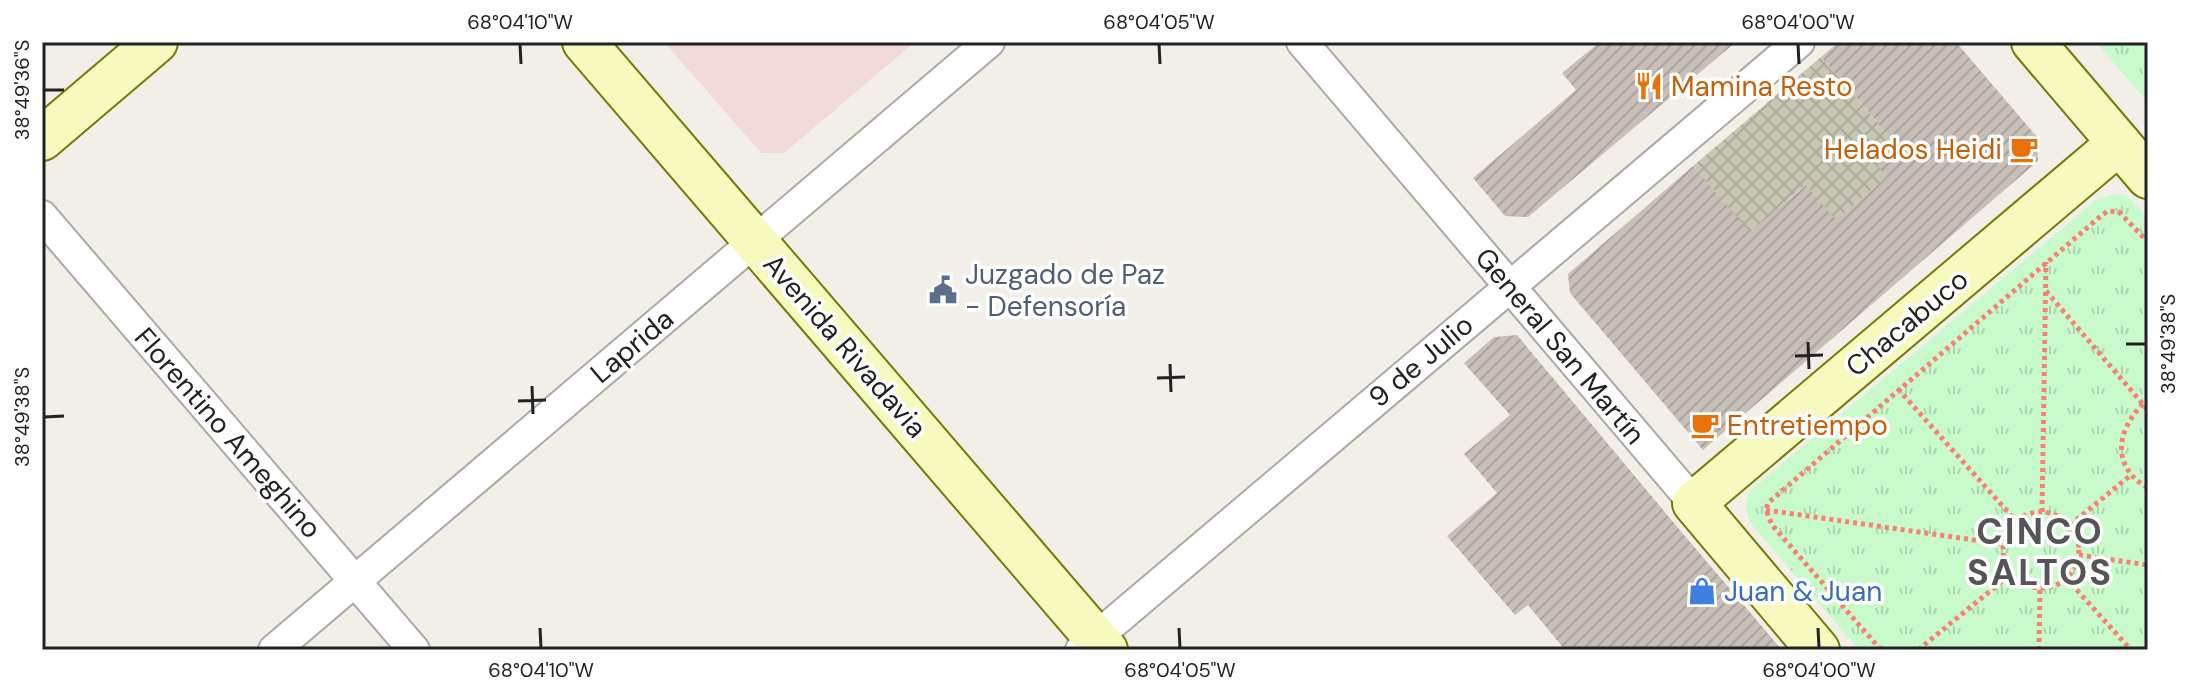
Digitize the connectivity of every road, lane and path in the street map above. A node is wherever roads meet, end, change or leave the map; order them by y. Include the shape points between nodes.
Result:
1 (156, 42) edge
2 (584, 42) edge
3 (989, 42) edge
4 (1302, 42) edge
5 (1799, 42) edge
6 (2033, 42) edge
7 (42, 139) edge
8 (2119, 143) junction
9 (2148, 177) edge
10 (42, 216) edge
11 (755, 242) junction
12 (2148, 242) edge
13 (2046, 262) junction
14 (1509, 286) junction
15 (2045, 290) junction
16 (1898, 389) junction
17 (2143, 404) junction
18 (2148, 410) edge
19 (2131, 475) junction
20 (2148, 488) edge
21 (1694, 503) junction
22 (1766, 510) junction
23 (2042, 512) junction
24 (2016, 521) junction
25 (2070, 526) junction
26 (2003, 544) junction
27 (2079, 555) junction
28 (2148, 565) edge
29 (2011, 574) junction
30 (2066, 578) junction
31 (355, 581) junction
32 (2040, 588) junction
33 (1094, 646) edge
34 (274, 650) edge
35 (414, 650) edge
36 (1818, 650) edge
37 (1881, 650) edge
38 (1918, 650) edge
39 (2039, 650) edge
40 (2131, 650) edge

1 - 7 main road
2 - 11 main road, Avenida Rivadavia
3 - 11 street, Laprida
4 - 14 street, General San Martín
5 - 14 street, 9 de Julio
6 - 8 main road
8 - 9 main road
8 - 21 main road, Chacabuco
10 - 31 street, Florentino Ameghino
11 - 31 street, Laprida
11 - 33 main road, Avenida Rivadavia
12 - 13 path via 2126,216 2108,211
13 - 15 path
13 - 16 path
14 - 21 street, General San Martín
14 - 33 street, 9 de Julio
15 - 17 path
15 - 23 path
16 - 22 path via 1774,497
16 - 24 path
17 - 18 path
17 - 19 path via 2125,425 2121,439
19 - 20 path
19 - 25 path
21 - 36 main road, General San Martín
22 - 26 path
22 - 37 path via 1772,525
23 - 24 path
23 - 25 path via 2061,517
24 - 26 path
25 - 27 path
26 - 29 path
27 - 28 path
27 - 30 path
29 - 32 path
29 - 38 path
30 - 32 path
30 - 40 path
31 - 34 street, Laprida
31 - 35 street, Florentino Ameghino
32 - 39 path

